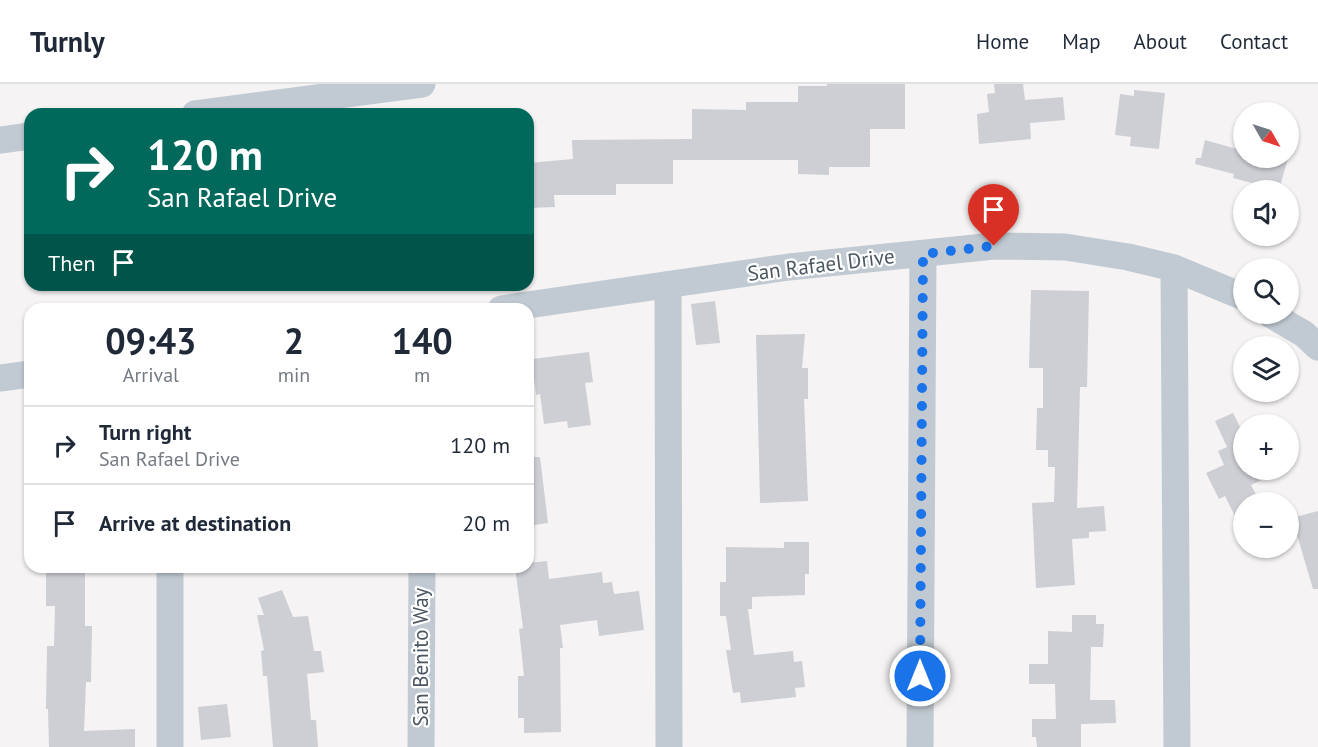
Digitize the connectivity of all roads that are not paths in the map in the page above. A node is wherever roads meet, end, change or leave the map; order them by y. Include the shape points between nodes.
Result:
1 (422, 84) edge
2 (240, 108) edge
3 (24, 137) edge
4 (0, 140) edge
5 (923, 254) junction
6 (1174, 268) junction
7 (668, 285) junction
8 (1233, 292) edge
9 (534, 304) edge
10 (1287, 324) edge
11 (1318, 347) edge
12 (24, 375) edge
13 (0, 378) edge
14 (170, 573) edge
15 (422, 573) edge
16 (170, 747) edge
17 (421, 747) edge
18 (669, 747) edge
19 (920, 747) edge
20 (1177, 747) edge

1 - 2 street
3 - 4 street
5 - 6 street, San Rafael Drive via 994,246 1065,247
5 - 7 street, San Rafael Drive via 789,267
5 - 19 street
6 - 8 street, San Rafael Drive
6 - 20 street
7 - 9 street, San Rafael Drive
7 - 18 street
10 - 11 street
12 - 13 street
14 - 16 street
15 - 17 street, San Benito Way

